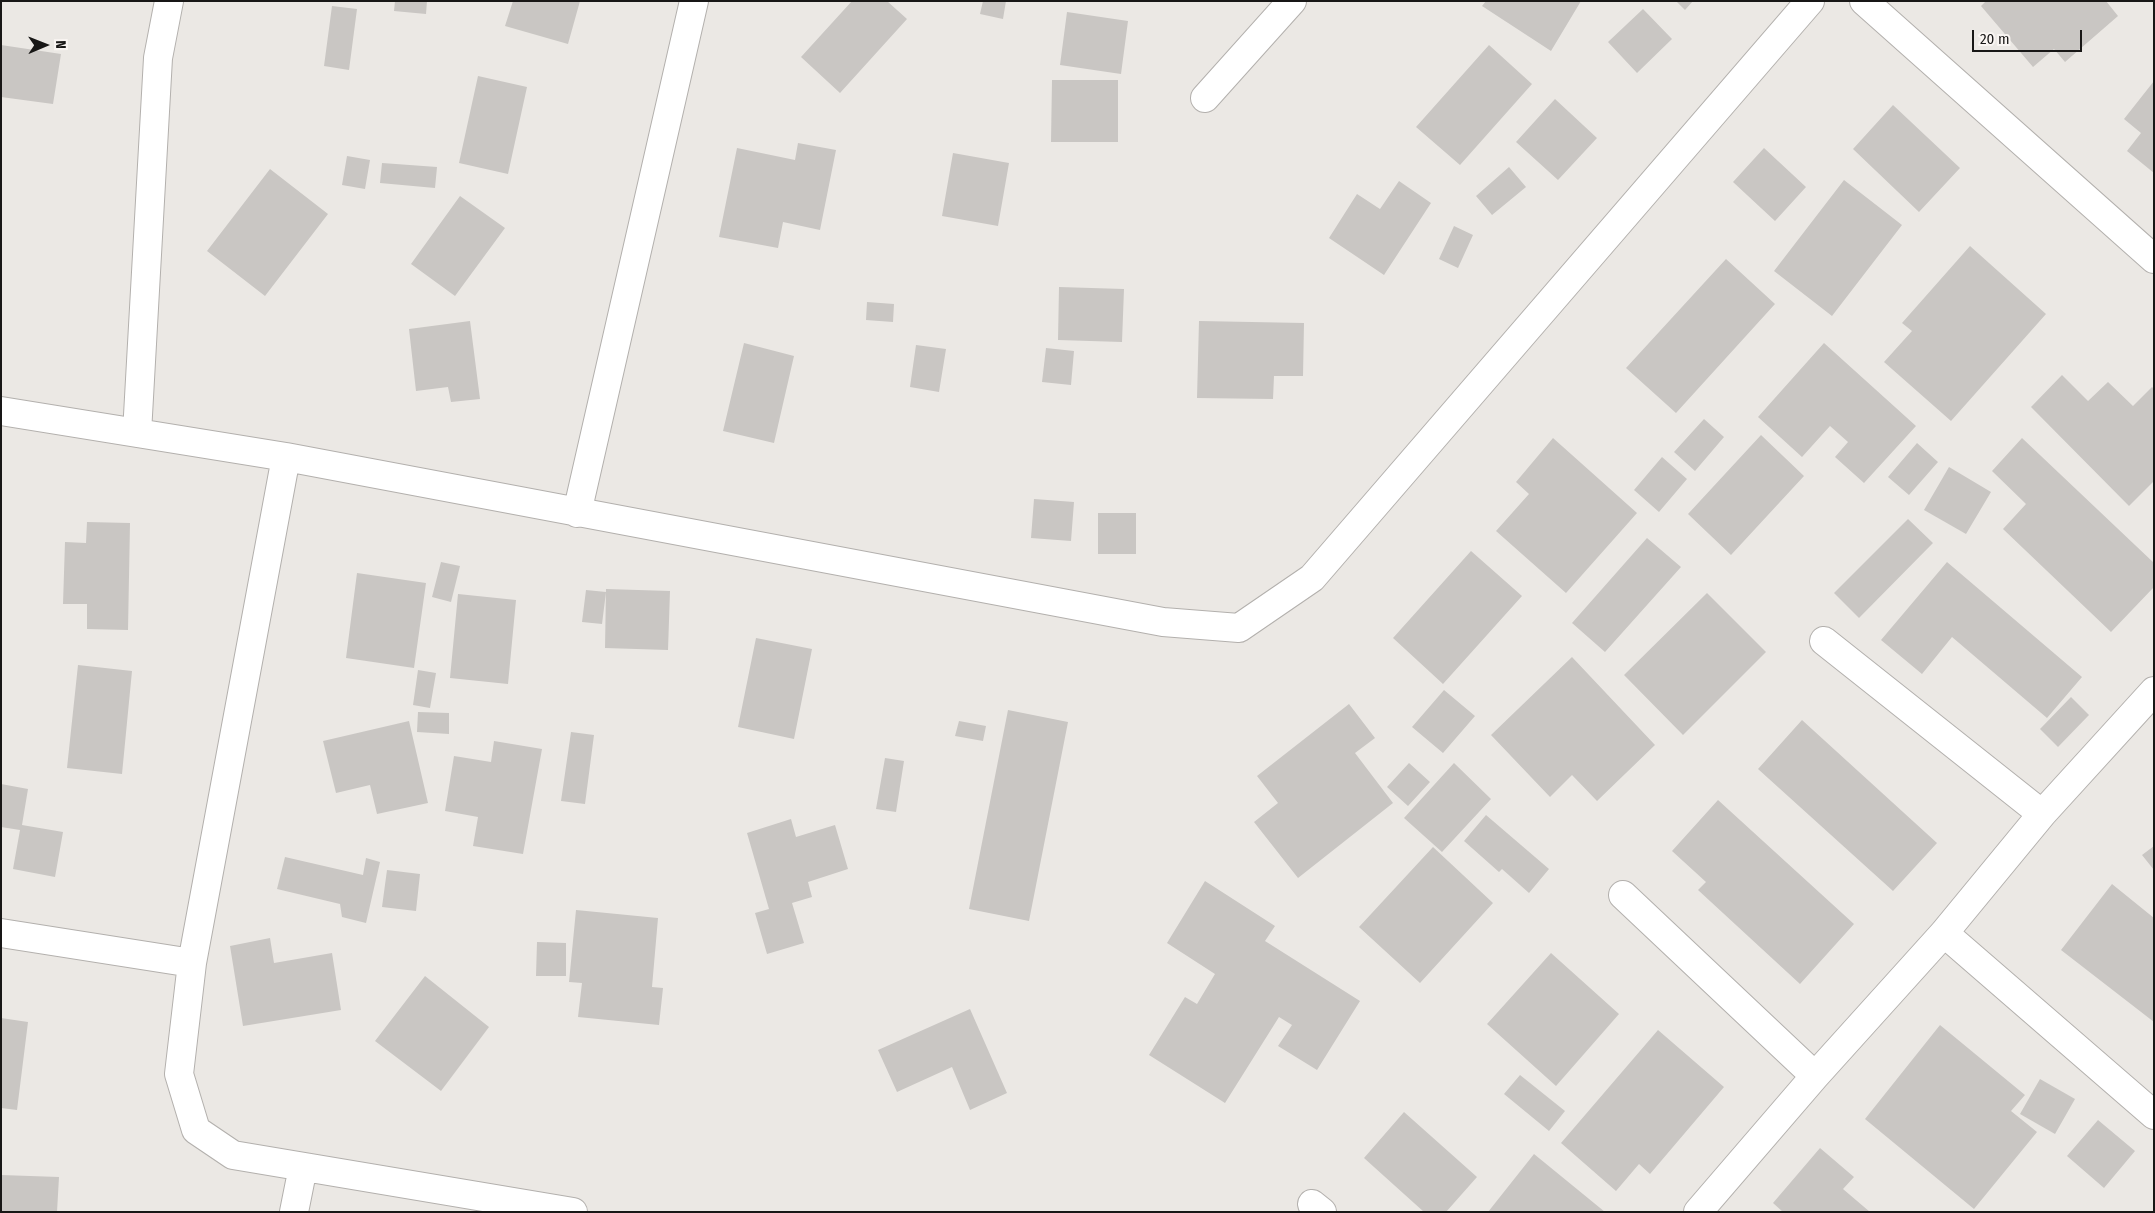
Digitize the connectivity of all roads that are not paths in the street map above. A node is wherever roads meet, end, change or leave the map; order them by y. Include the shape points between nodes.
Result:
1 (169, 1) edge
2 (694, 1) edge
3 (1292, 1) edge
4 (1810, 1) edge
5 (1864, 1) edge
6 (1205, 98) dead end
7 (2154, 259) edge
8 (1, 411) edge
9 (138, 433) junction
10 (286, 457) junction
11 (577, 513) junction
12 (1824, 641) dead end
13 (2154, 691) edge
14 (2042, 814) junction
15 (1622, 895) dead end
16 (1, 933) edge
17 (1944, 933) junction
18 (192, 963) junction
19 (1815, 1076) junction
20 (2154, 1115) edge
21 (303, 1167) junction
22 (294, 1212) edge
23 (573, 1212) edge
24 (1698, 1212) edge

1 - 9 street via 158,58
2 - 11 street
3 - 6 street
4 - 11 street via 1312,578 1239,628 1163,622
5 - 7 street
8 - 9 street
9 - 10 street
10 - 11 street
10 - 18 street
12 - 14 street
13 - 14 street
14 - 17 street
15 - 19 street
16 - 18 street
17 - 19 street
17 - 20 street
18 - 21 street via 179,1074 196,1130 233,1155
19 - 24 street
21 - 22 street
21 - 23 street

